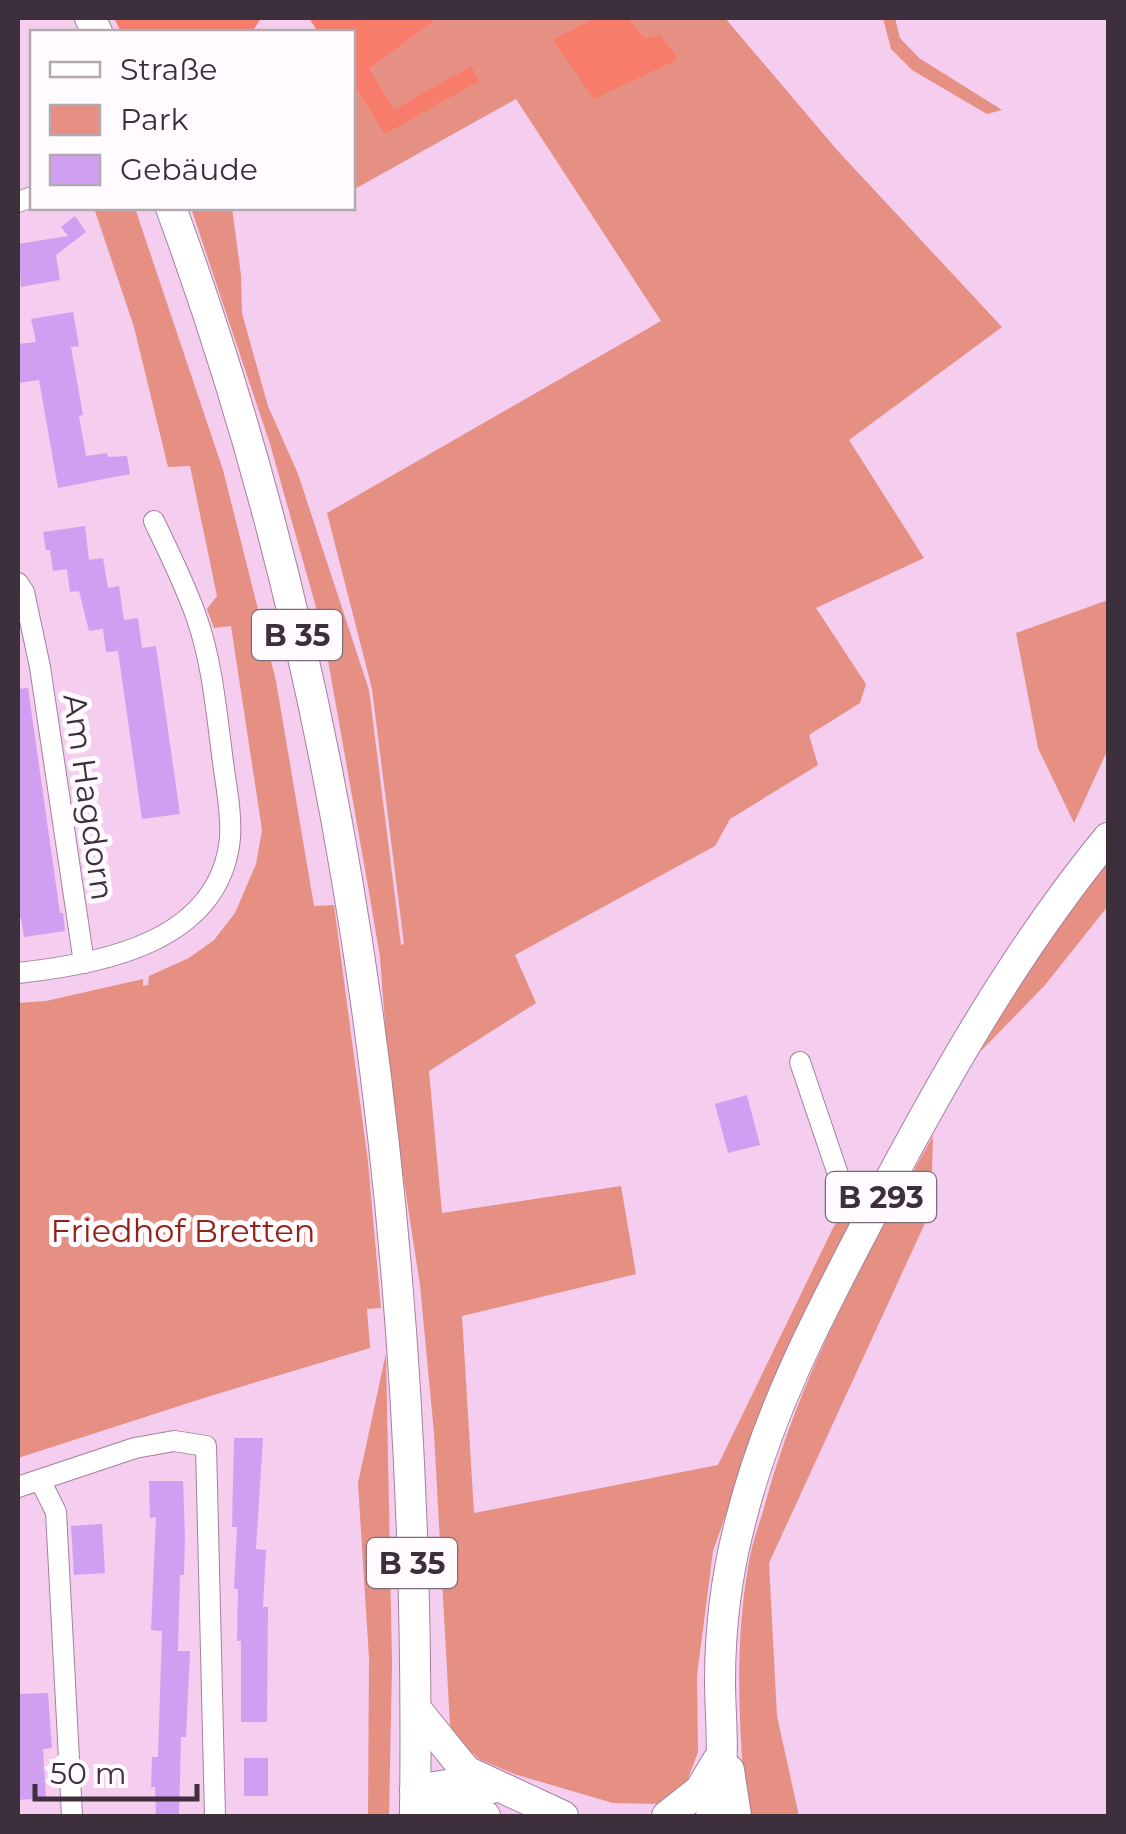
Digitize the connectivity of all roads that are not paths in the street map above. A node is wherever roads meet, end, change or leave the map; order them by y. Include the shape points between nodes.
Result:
1 (172, 210) edge
2 (154, 521) dead end
3 (18, 583) edge
4 (27, 661) edge
5 (1108, 838) edge
6 (84, 963) junction
7 (18, 973) edge
8 (800, 1062) dead end
9 (865, 1228) junction
10 (40, 1480) junction
11 (18, 1487) edge
12 (416, 1708) junction
13 (723, 1748) junction
14 (505, 1789) junction
15 (415, 1803) edge
16 (72, 1816) edge
17 (215, 1816) edge
18 (485, 1816) edge
19 (563, 1816) edge
20 (667, 1816) edge
21 (711, 1816) edge
22 (736, 1816) edge

1 - 12 main road, B 35 via 250,448 304,665 346,876 397,1288
2 - 6 street via 206,649 230,842 213,889 177,930
3 - 4 street, Am Hagdorn
4 - 6 street, Am Hagdorn
5 - 9 main road, B 293 via 968,1041
6 - 7 street
8 - 9 street via 848,1204
9 - 13 main road, B 293 via 770,1420 739,1525 721,1648
10 - 11 street
10 - 16 street via 56,1512
10 - 17 street via 135,1448 174,1441 206,1446
12 - 14 main road via 459,1765
12 - 15 main road, B 35
13 - 20 main road via 700,1790
13 - 21 main road
13 - 22 main road, B 293
14 - 15 main road via 460,1785
14 - 19 main road
15 - 18 main road

